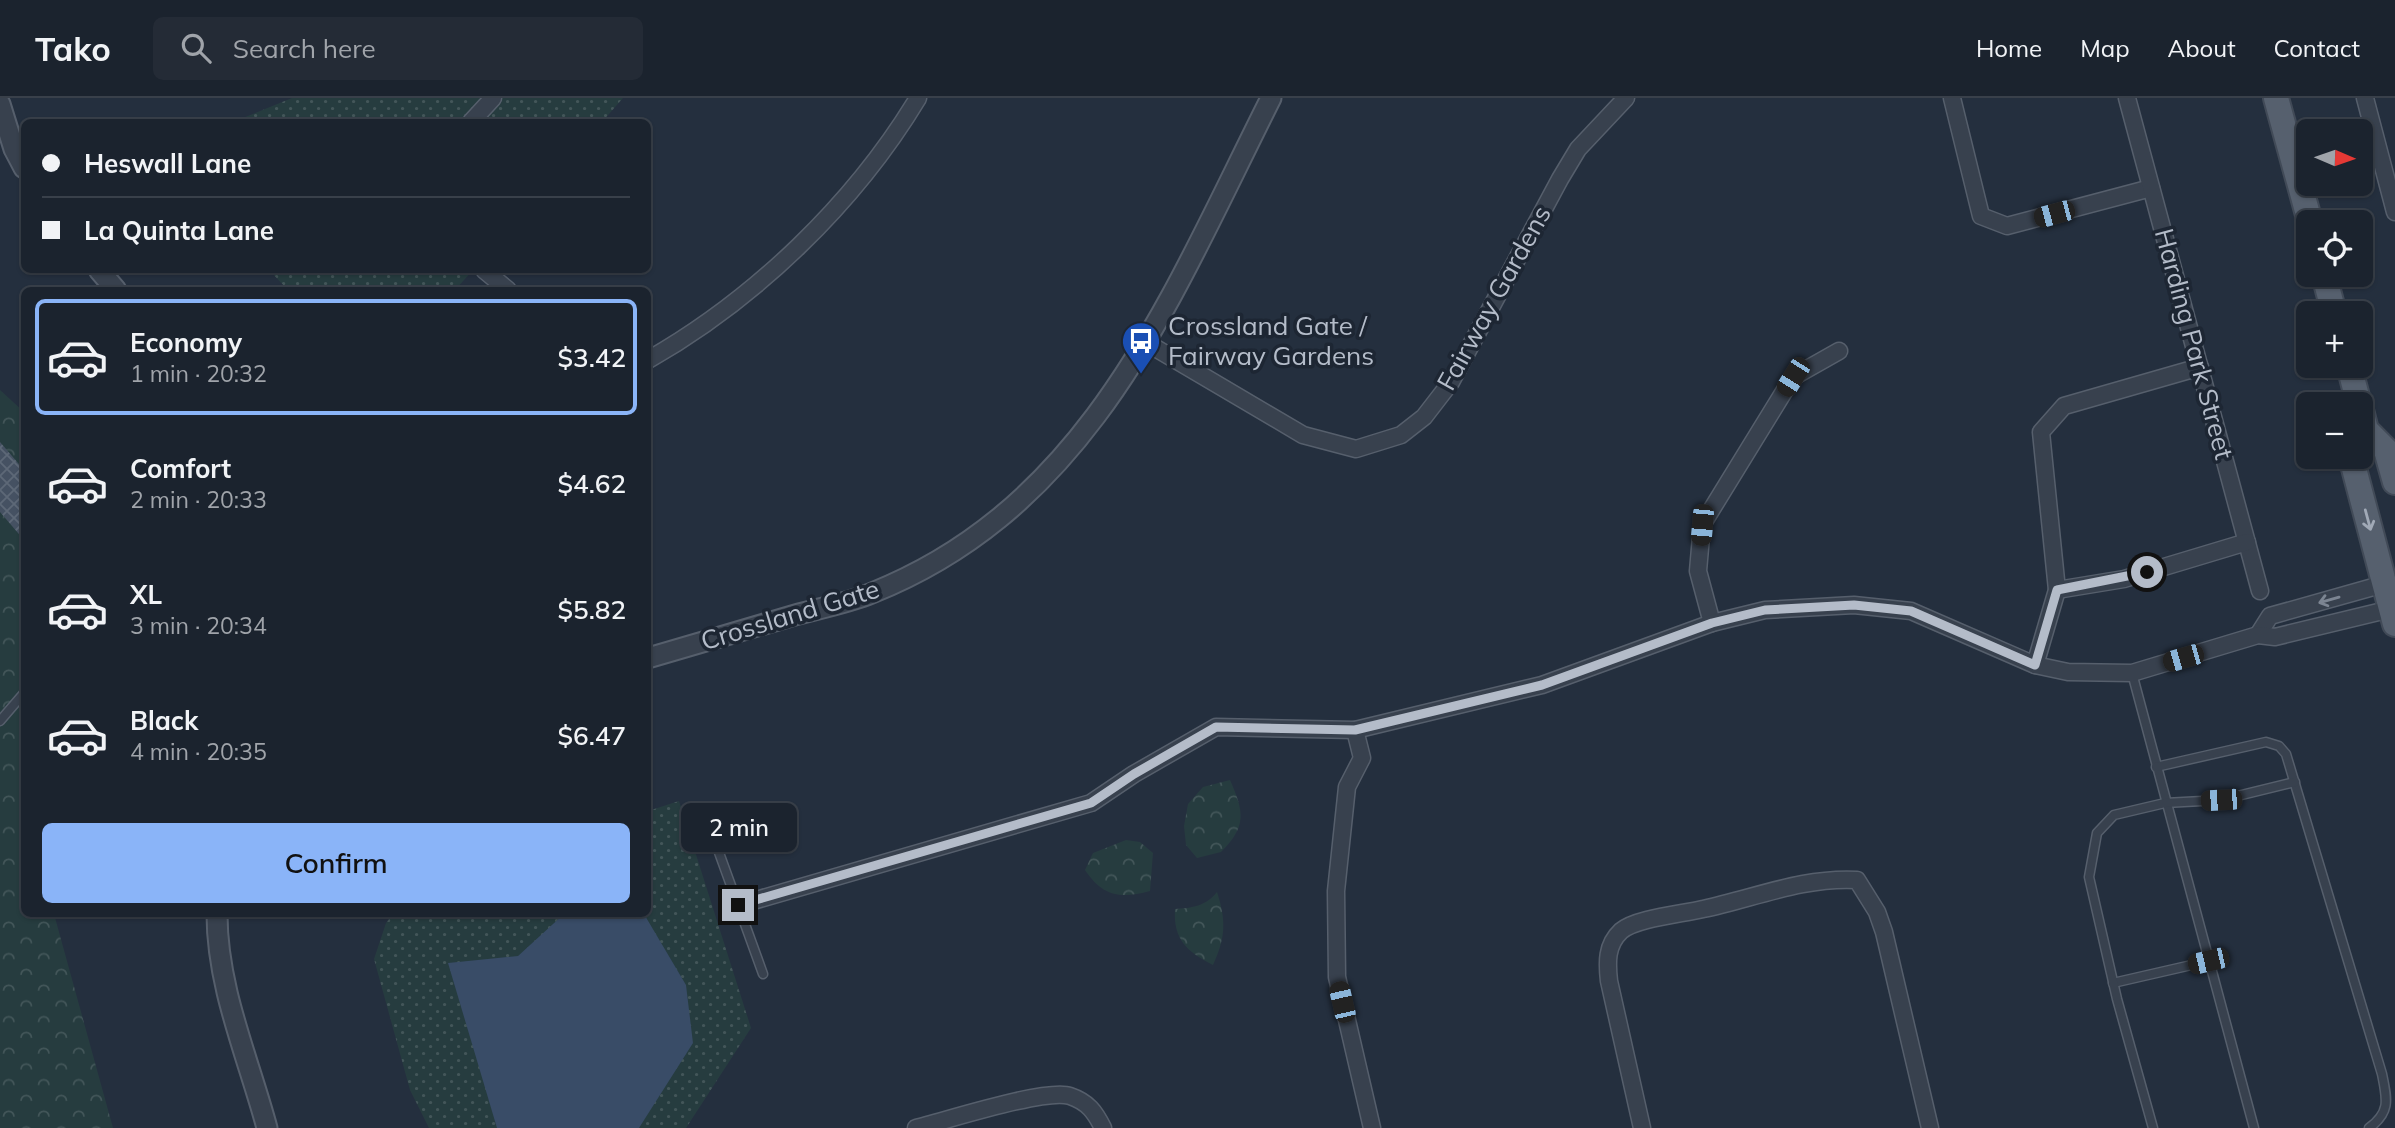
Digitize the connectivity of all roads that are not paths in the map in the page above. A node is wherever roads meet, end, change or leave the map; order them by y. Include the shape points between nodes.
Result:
1 (493, 98) edge
2 (918, 98) edge
3 (1271, 98) edge
4 (1626, 98) edge
5 (1952, 98) edge
6 (2127, 98) edge
7 (2276, 98) edge
8 (2365, 98) edge
9 (0, 104) edge
10 (474, 119) edge
11 (21, 162) edge
12 (2151, 188) junction
13 (2307, 210) edge
14 (2395, 212) edge
15 (102, 273) edge
16 (488, 273) edge
17 (113, 287) edge
18 (504, 287) edge
19 (1147, 343) junction
20 (1839, 351) dead end
21 (651, 358) edge
22 (2200, 367) junction
23 (2373, 437) edge
24 (2355, 469) edge
25 (2395, 482) edge
26 (2247, 541) junction
27 (2390, 582) edge
28 (2057, 590) junction
29 (2260, 591) dead end
30 (2394, 614) edge
31 (1712, 623) junction
32 (2258, 635) junction
33 (651, 657) edge
34 (2035, 665) junction
35 (2132, 673) junction
36 (21, 698) edge
37 (0, 722) edge
38 (1355, 730) junction
39 (2156, 767) junction
40 (2295, 782) junction
41 (2165, 803) junction
42 (713, 836) dead end
43 (738, 905) junction
44 (217, 917) edge
45 (2208, 961) junction
46 (763, 974) dead end
47 (2113, 983) junction
48 (267, 1128) edge
49 (916, 1128) edge
50 (1103, 1128) edge
51 (1372, 1128) edge
52 (1642, 1128) edge
53 (1930, 1128) edge
54 (2153, 1128) edge
55 (2254, 1128) edge
56 (2369, 1128) edge

1 - 10 street
2 - 21 street via 875,160 809,236 716,316
3 - 19 street, Crossland Gate
4 - 19 street, Fairway Gardens via 1572,159 1451,382 1424,417 1401,435 1356,449 1303,435
5 - 12 street via 1981,216 2007,226
6 - 12 street, Harding Park Street
7 - 13 main road
8 - 14 street
9 - 11 street
12 - 22 street, Harding Park Street
15 - 17 street
16 - 18 street
19 - 33 street, Crossland Gate via 1039,485 998,522 943,558 871,593
20 - 31 street via 1793,377 1702,525 1698,571
22 - 26 street, Harding Park Street
22 - 28 street via 2064,405 2041,432
23 - 25 main road via 2386,450
24 -> 27 main road
26 - 28 street via 2124,579
26 - 29 street, Harding Park Street
27 - 30 main road
27 -> 32 street via 2270,616
28 - 34 street
30 - 32 street via 2275,637
31 - 34 street via 1765,610 1854,605 1911,611
31 - 38 street via 1542,685
32 - 35 street
34 - 35 street via 2068,672
35 - 39 lane
36 - 37 lane
38 - 43 street via 1216,727 1091,803
38 - 51 street via 1362,758 1346,788 1336,891 1336,976
39 - 40 lane via 2266,742 2286,754
39 - 41 lane
40 - 41 lane via 2221,800
40 - 56 lane via 2382,1074 2388,1107 2382,1119
41 - 45 lane
41 - 47 lane via 2114,815 2097,833 2089,877
42 - 43 lane
43 - 46 lane
44 - 48 street via 217,946 235,1025
45 - 47 lane
45 - 55 lane
47 - 54 lane
49 - 50 street via 1042,1096 1068,1094 1092,1107
52 - 53 street via 1609,981 1611,942 1623,929 1654,919 1781,887 1840,879 1857,880 1877,912

